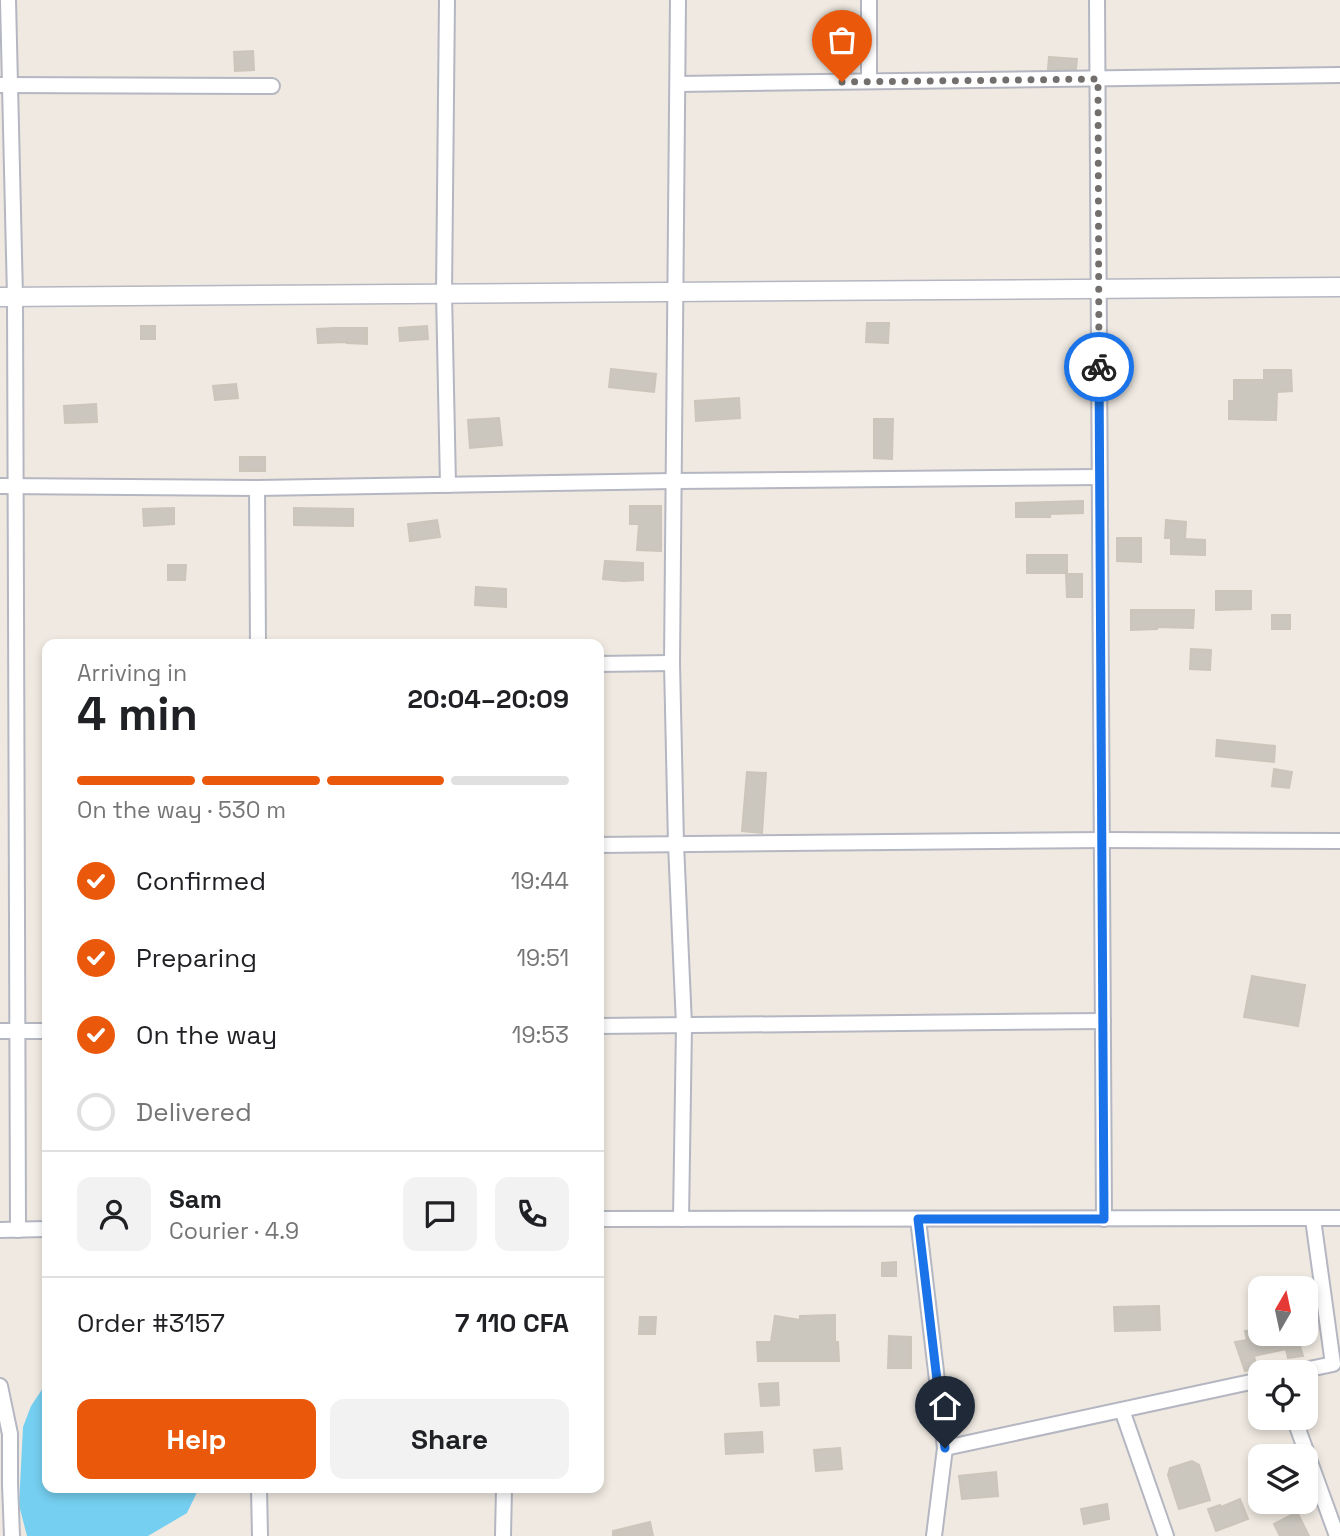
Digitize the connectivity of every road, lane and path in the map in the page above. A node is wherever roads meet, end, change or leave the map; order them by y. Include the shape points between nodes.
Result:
1 (8, 0) edge
2 (447, 0) edge
3 (678, 0) edge
4 (869, 0) edge
5 (1097, 0) edge
6 (1340, 75) edge
7 (1098, 79) junction
8 (869, 82) junction
9 (678, 84) junction
10 (5, 85) edge
11 (272, 86) dead end
12 (1340, 287) edge
13 (1098, 288) junction
14 (677, 292) junction
15 (444, 293) junction
16 (7, 297) edge
17 (1099, 477) junction
18 (674, 481) junction
19 (448, 485) junction
20 (0, 486) edge
21 (15, 486) junction
22 (257, 488) junction
23 (258, 639) edge
24 (673, 663) junction
25 (604, 664) edge
26 (1102, 840) junction
27 (1340, 841) edge
28 (676, 844) junction
29 (604, 845) edge
30 (1103, 1021) junction
31 (684, 1025) junction
32 (604, 1026) edge
33 (0, 1031) edge
34 (18, 1031) junction
35 (42, 1031) edge
36 (1340, 1218) edge
37 (604, 1219) edge
38 (681, 1219) junction
39 (918, 1219) junction
40 (1104, 1219) junction
41 (1313, 1219) junction
42 (42, 1229) edge
43 (0, 1230) edge
44 (18, 1230) junction
45 (1336, 1363) edge
46 (1318, 1367) edge
47 (1248, 1383) edge
48 (0, 1386) edge
49 (1122, 1410) junction
50 (1298, 1430) edge
51 (945, 1448) junction
52 (259, 1493) edge
53 (504, 1493) edge
54 (12, 1536) edge
55 (260, 1536) edge
56 (503, 1536) edge
57 (934, 1536) edge
58 (1166, 1536) edge
59 (1336, 1536) edge

1 - 10 street
2 - 15 street
3 - 9 street
4 - 8 street
5 - 7 street
6 - 7 street
7 - 8 street
7 - 13 street
8 - 9 street
9 - 14 street
10 - 11 street
10 - 16 street
12 - 13 street
13 - 14 street
13 - 17 street
14 - 15 street
14 - 18 street
15 - 16 street
15 - 19 street
16 - 21 street
17 - 18 street
17 - 26 street
18 - 19 street
18 - 24 street
19 - 22 street
20 - 21 street
21 - 22 street
21 - 34 street
22 - 23 street
24 - 25 street
24 - 28 street
26 - 27 street
26 - 28 street
26 - 30 street
28 - 29 street
28 - 31 street
30 - 31 street
30 - 40 street
31 - 32 street
31 - 38 street
33 - 34 street
34 - 35 street
34 - 44 street
36 - 41 street
37 - 38 street
38 - 39 street
39 - 40 street
39 - 51 street
40 - 41 street
41 - 45 street
42 - 44 street
43 - 44 street
45 - 46 street
47 - 49 street
48 - 54 street via 10,1434
49 - 51 street
49 - 58 street
50 - 59 street
51 - 57 street
52 - 55 street
53 - 56 street

